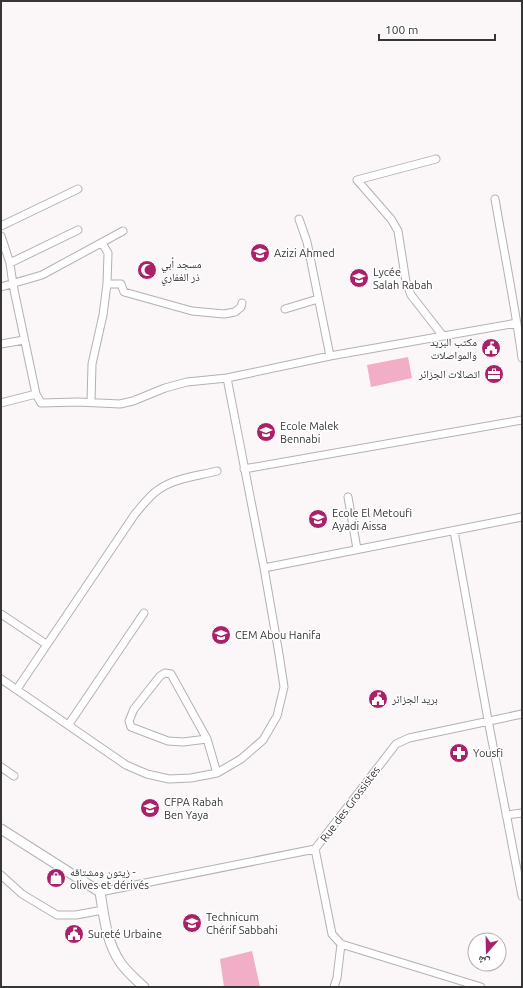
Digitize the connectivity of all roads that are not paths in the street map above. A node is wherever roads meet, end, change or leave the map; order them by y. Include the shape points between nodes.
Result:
1 (436, 159) dead end
2 (78, 189) dead end
3 (495, 199) dead end
4 (299, 219) dead end
5 (1, 226) edge
6 (78, 230) dead end
7 (123, 231) dead end
8 (1, 236) edge
9 (102, 243) junction
10 (10, 263) junction
11 (13, 284) junction
12 (107, 284) junction
13 (1, 287) edge
14 (318, 299) junction
15 (242, 303) dead end
16 (285, 309) dead end
17 (517, 323) junction
18 (443, 336) junction
19 (24, 340) junction
20 (1, 344) edge
21 (330, 356) junction
22 (522, 358) edge
23 (227, 378) junction
24 (36, 394) junction
25 (91, 402) junction
26 (1, 404) edge
27 (522, 420) edge
28 (244, 469) junction
29 (217, 472) dead end
30 (348, 497) dead end
31 (522, 517) edge
32 (454, 530) junction
33 (357, 550) junction
34 (264, 568) junction
35 (144, 613) dead end
36 (1, 614) edge
37 (46, 644) junction
38 (1, 679) edge
39 (17, 689) junction
40 (522, 714) edge
41 (488, 720) junction
42 (69, 724) junction
43 (207, 739) junction
44 (1, 767) edge
45 (217, 773) junction
46 (14, 776) dead end
47 (522, 813) edge
48 (506, 815) junction
49 (1, 829) edge
50 (315, 849) junction
51 (1, 875) edge
52 (100, 892) junction
53 (522, 896) edge
54 (103, 910) junction
55 (341, 944) junction
56 (144, 987) edge
57 (334, 987) edge
58 (480, 987) edge

1 - 18 street via 357,180 391,219 398,232 406,282 411,295
2 - 5 street
3 - 17 street
4 - 14 street via 307,242
6 - 10 street
7 - 9 street
8 - 10 street
9 - 11 street via 42,275
9 - 12 street via 108,252
10 - 11 street
11 - 13 street
11 - 19 street
12 - 15 street via 120,284 124,292 192,311 224,314 235,312
12 - 25 street via 92,364
14 - 16 street
14 - 21 street
17 - 18 street
17 - 22 street
18 - 21 street
19 - 20 street
19 - 24 street
21 - 23 street
23 - 25 street via 187,382 120,404
23 - 28 street
24 - 25 street via 41,403
24 - 26 street
27 - 28 street
28 - 34 street
29 - 37 street via 178,480 157,490 135,514
30 - 33 street
31 - 32 street
32 - 33 street
32 - 41 street
33 - 34 street
34 - 45 street via 284,687 277,716 263,740 241,759
35 - 42 street
36 - 37 street
37 - 39 street
38 - 39 street
39 - 42 street
40 - 41 street, Rue des Grossistes
41 - 48 street
41 - 50 street, Rue des Grossistes via 409,738 396,744
42 - 45 street via 126,765 147,774 170,779
43 - 43 street via 171,674 165,673 160,676 134,709 128,721 131,727 168,741
43 - 45 street
44 - 46 street
47 - 48 street
48 - 53 street
49 - 52 street
50 - 52 street, Rue des Grossistes
50 - 55 street via 332,934
51 - 54 street via 22,894 57,915 76,915
52 - 54 street
54 - 56 street via 108,938 120,962
55 - 57 street
55 - 58 street

